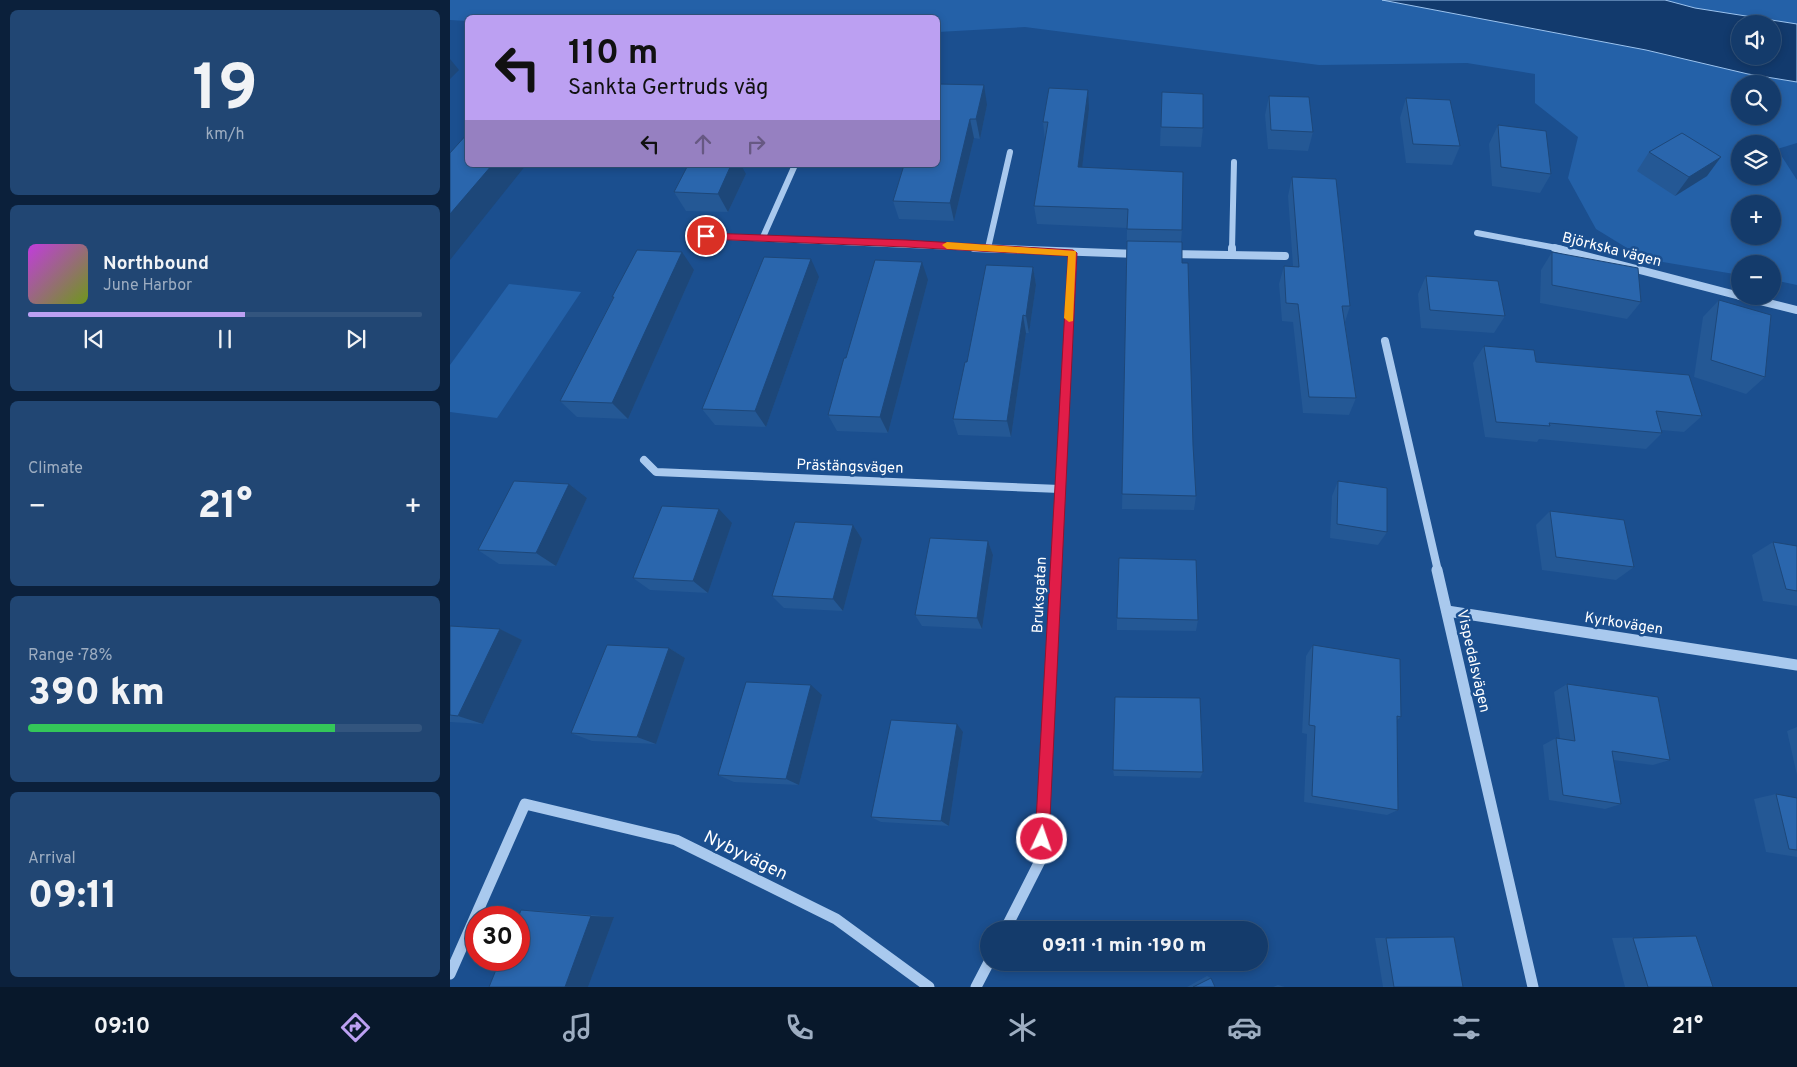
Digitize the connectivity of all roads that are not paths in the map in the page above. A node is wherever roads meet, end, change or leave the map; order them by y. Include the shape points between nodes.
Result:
1 (1010, 152) dead end
2 (1234, 162) dead end
3 (794, 167) edge
4 (1477, 233) dead end
5 (706, 236) dead end
6 (763, 238) junction
7 (988, 248) junction
8 (1073, 253) junction
9 (1142, 254) edge
10 (1162, 254) edge
11 (1232, 256) junction
12 (1285, 256) dead end
13 (1731, 294) edge
14 (1777, 305) edge
15 (1797, 310) edge
16 (1385, 341) dead end
17 (644, 460) dead end
18 (1060, 489) junction
19 (1447, 611) junction
20 (1797, 665) edge
21 (1010, 921) edge
22 (984, 971) edge
23 (450, 974) edge
24 (929, 987) edge
25 (976, 987) edge
26 (1533, 987) edge

1 - 7 street
2 - 11 street
3 - 6 street
4 - 13 street, Björkska vägen via 1570,251
5 - 6 street
6 - 7 street
7 - 8 street
8 - 9 street
8 - 18 street, Bruksgatan
10 - 11 street
11 - 12 street
14 - 15 street, Björkska vägen
16 - 19 street, Vispedalsvägen
17 - 18 street, Prästängsvägen via 656,472
18 - 21 street, Bruksgatan via 1041,859
19 - 20 street, Kyrkovägen
19 - 26 street, Vispedalsvägen
22 - 25 street
23 - 24 street, Nybyvägen via 525,804 676,840 836,919

